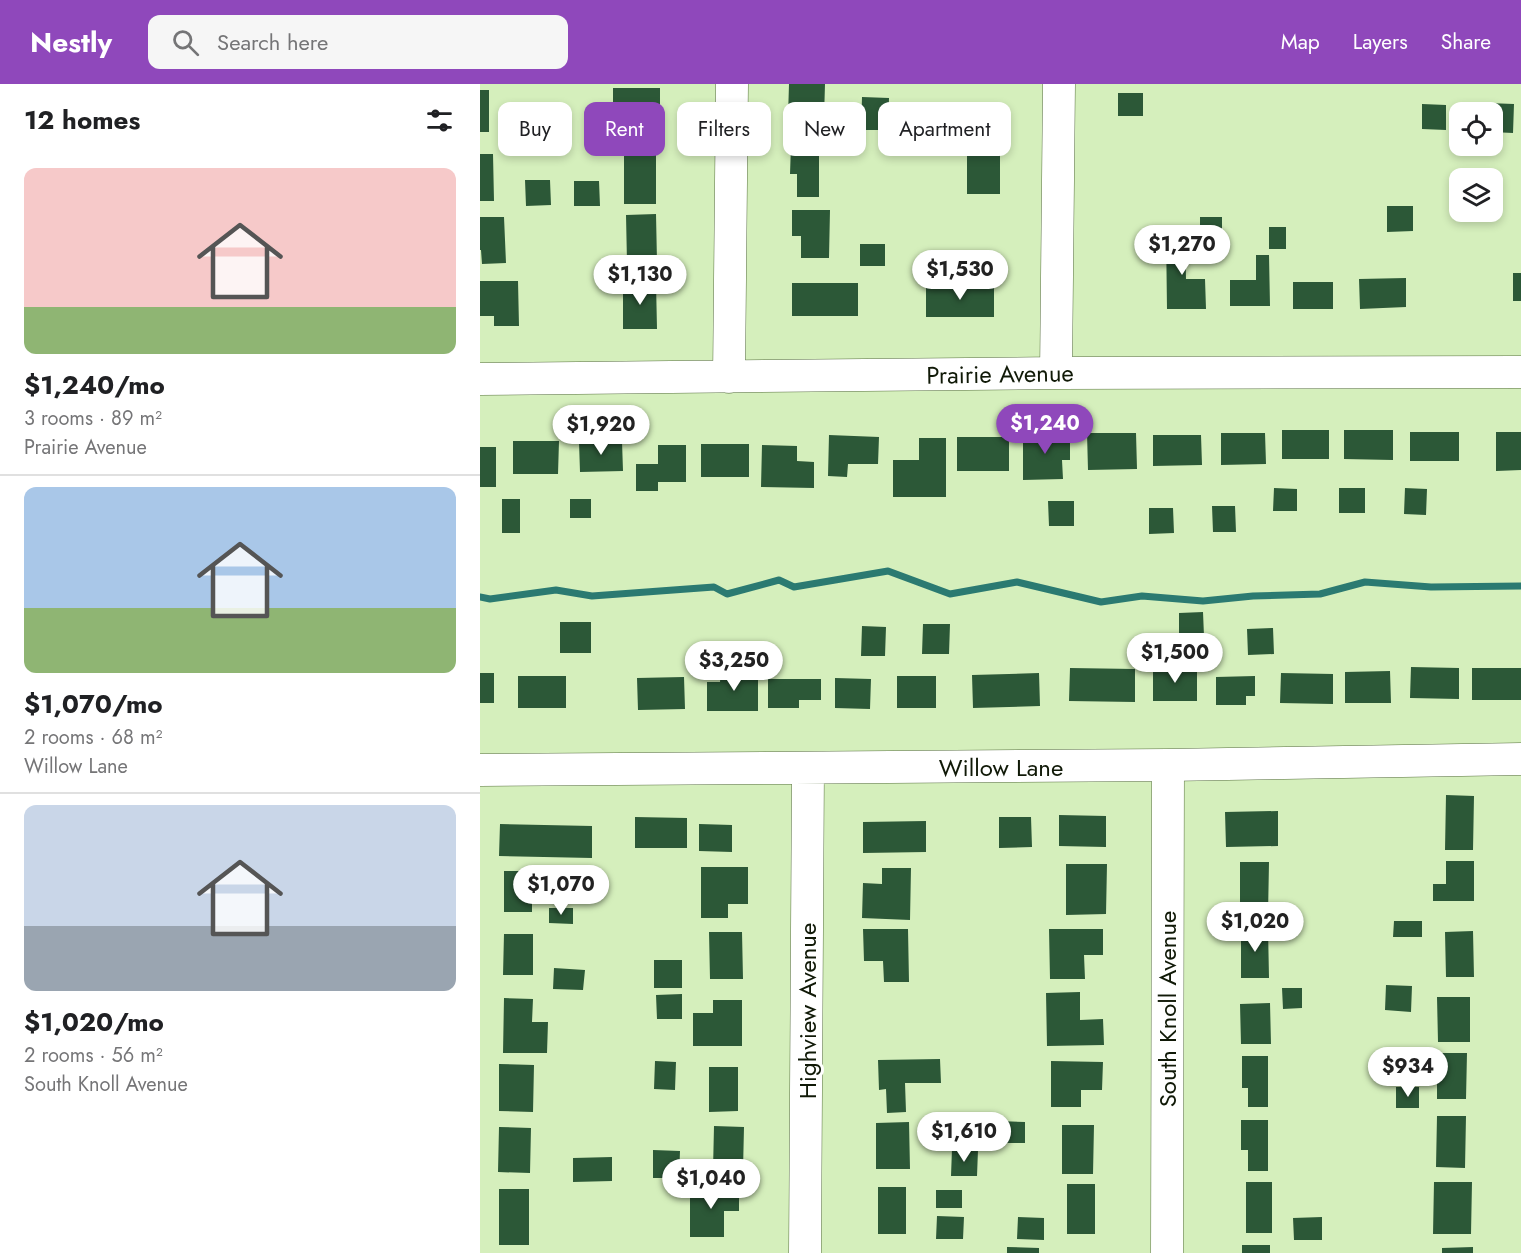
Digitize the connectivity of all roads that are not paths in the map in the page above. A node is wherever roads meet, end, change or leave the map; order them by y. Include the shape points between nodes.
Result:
1 (732, 84) edge
2 (1059, 84) edge
3 (1521, 372) edge
4 (1056, 373) junction
5 (729, 377) junction
6 (480, 379) edge
7 (1521, 759) edge
8 (1168, 765) junction
9 (808, 768) junction
10 (480, 770) edge
11 (805, 1253) edge
12 (1167, 1253) edge

1 - 5 street
2 - 4 street
3 - 4 street, Prairie Avenue
4 - 5 street, Prairie Avenue
5 - 6 street, Prairie Avenue
7 - 8 street, Willow Lane
8 - 9 street, Willow Lane
8 - 12 street, South Knoll Avenue
9 - 10 street, Willow Lane
9 - 11 street, Highview Avenue

